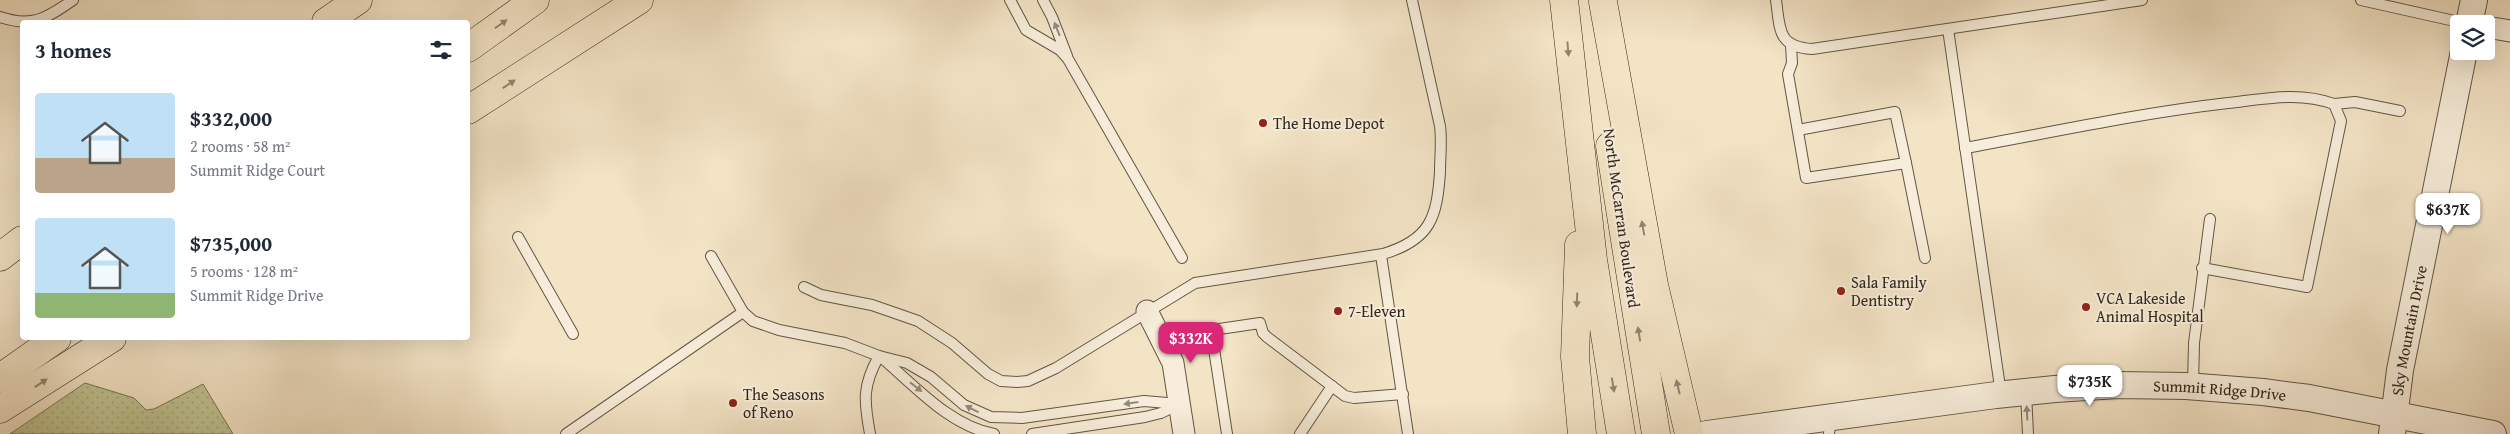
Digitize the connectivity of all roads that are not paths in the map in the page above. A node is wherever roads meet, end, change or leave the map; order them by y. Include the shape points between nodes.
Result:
1 (73, 0) edge
2 (358, 0) edge
3 (536, 0) edge
4 (639, 0) edge
5 (1010, 0) edge
6 (1043, 0) edge
7 (1412, 0) edge
8 (1564, 0) edge
9 (1776, 0) edge
10 (2142, 0) edge
11 (2360, 0) edge
12 (2474, 0) edge
13 (1603, 1) edge
14 (2470, 15) edge
15 (0, 17) edge
16 (39, 20) edge
17 (329, 20) edge
18 (2450, 20) edge
19 (20, 21) edge
20 (1948, 29) junction
21 (2495, 29) edge
22 (2510, 32) edge
23 (1791, 45) junction
24 (470, 47) edge
25 (1068, 59) junction
26 (2462, 60) edge
27 (2334, 104) junction
28 (470, 109) edge
29 (2400, 111) dead end
30 (1798, 130) junction
31 (1965, 148) junction
32 (1581, 163) junction
33 (1906, 163) junction
34 (2210, 219) dead end
35 (518, 237) dead end
36 (20, 242) edge
37 (1380, 255) junction
38 (711, 256) dead end
39 (0, 257) edge
40 (1182, 258) dead end
41 (1925, 258) dead end
42 (2202, 268) junction
43 (804, 287) dead end
44 (1146, 311) junction
45 (743, 312) junction
46 (1211, 330) junction
47 (573, 334) dead end
48 (55, 340) edge
49 (109, 340) edge
50 (1166, 345) junction
51 (879, 356) junction
52 (0, 378) edge
53 (1332, 386) junction
54 (2192, 386) junction
55 (1403, 394) junction
56 (2014, 394) junction
57 (1179, 404) junction
58 (0, 409) edge
59 (2393, 424) edge
60 (1830, 425) edge
61 (566, 434) edge
62 (870, 434) edge
63 (994, 434) edge
64 (1032, 434) edge
65 (1184, 434) edge
66 (1227, 434) edge
67 (1300, 434) edge
68 (1408, 434) edge
69 (1582, 434) edge
70 (1621, 434) edge
71 (1656, 434) edge
72 (1689, 434) edge
73 (1707, 434) edge
74 (2028, 434) edge
75 (2493, 434) edge

1 - 16 lane
2 - 17 main road
24 -> 3 main road
28 -> 4 main road
5 - 25 lane via 1026,30 1060,50
25 -> 6 lane
7 - 37 lane via 1442,140 1438,195 1436,208 1424,231 1411,243
8 -> 32 main road, North McCarran Boulevard
9 - 23 lane via 1781,33
10 - 20 lane
11 - 18 lane
12 - 14 street
71 -> 13 main road, North McCarran Boulevard via 1611,154 1604,92
72 -> 13 main road via 1654,285
15 - 19 lane
20 - 23 lane via 1812,49
20 - 31 lane
21 - 22 street
23 - 30 lane via 1792,63 1788,74
25 - 40 lane
26 - 59 street, Sky Mountain Drive via 2400,370
27 - 29 lane via 2355,102
27 - 31 lane via 2318,98 2287,96 2174,109
27 - 42 lane via 2342,120 2307,287
30 - 33 lane via 1806,178
30 - 33 lane via 1895,112
31 - 56 lane
32 -> 69 main road via 1575,357
32 -> 70 main road, North McCarran Boulevard
33 - 41 lane
34 - 42 lane
35 - 47 lane
36 - 39 main road
37 - 44 lane via 1205,280
37 - 55 lane
38 - 45 lane
42 - 54 lane
43 - 44 lane via 918,321 952,343 988,374 1017,382 1028,381 1056,368
44 - 50 street
45 - 51 lane via 764,326 845,343
45 - 61 lane
46 - 50 lane
46 - 53 lane via 1260,322 1267,337
46 - 66 lane
48 - 52 main road
58 -> 49 main road
50 - 57 street via 1173,363
57 -> 51 lane via 1144,401 1005,419 991,417 964,405 918,368
51 - 62 lane via 864,390
51 -> 63 lane via 953,418
53 - 55 lane via 1345,396 1354,398
53 - 67 lane
54 - 56 street, Summit Ridge Drive via 2118,386
54 - 59 street, Summit Ridge Drive via 2300,397
55 - 68 lane
56 - 60 street, Summit Ridge Drive
74 -> 56 lane
57 - 64 lane via 1146,417
57 - 65 street
59 - 75 street, Summit Ridge Drive
60 - 73 street, Summit Ridge Drive via 1786,422

